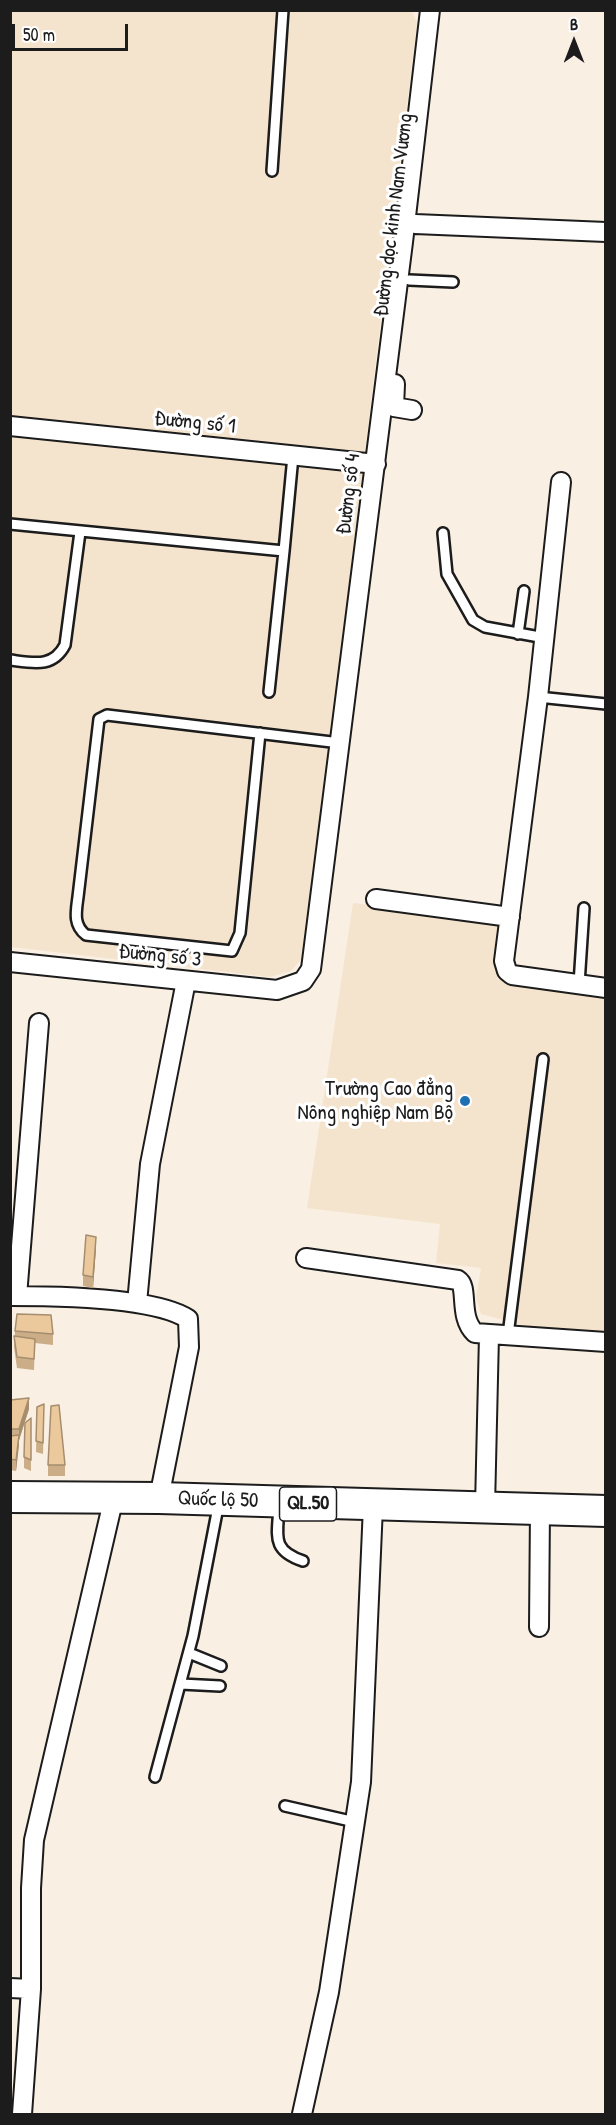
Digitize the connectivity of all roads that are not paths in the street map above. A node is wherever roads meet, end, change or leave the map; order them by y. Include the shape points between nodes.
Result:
1 (283, 10) edge
2 (430, 10) edge
3 (441, 10) edge
4 (272, 171) dead end
5 (415, 224) junction
6 (606, 232) edge
7 (409, 280) junction
8 (453, 282) dead end
9 (412, 410) dead end
10 (10, 426) edge
11 (293, 456) junction
12 (376, 464) junction
13 (561, 482) dead end
14 (10, 524) edge
15 (80, 532) junction
16 (442, 533) dead end
17 (284, 551) junction
18 (524, 591) dead end
19 (518, 634) junction
20 (545, 638) junction
21 (10, 660) edge
22 (269, 692) dead end
23 (538, 697) junction
24 (606, 704) edge
25 (260, 733) junction
26 (340, 743) junction
27 (376, 899) dead end
28 (584, 908) dead end
29 (510, 917) junction
30 (10, 962) edge
31 (186, 981) junction
32 (303, 981) joint
33 (579, 984) junction
34 (606, 988) edge
35 (39, 1023) dead end
36 (543, 1059) dead end
37 (306, 1258) dead end
38 (14, 1296) edge
39 (137, 1303) junction
40 (489, 1335) junction
41 (508, 1335) junction
42 (606, 1342) edge
43 (10, 1497) edge
44 (114, 1497) junction
45 (159, 1498) junction
46 (219, 1500) junction
47 (279, 1502) junction
48 (373, 1506) junction
49 (485, 1508) junction
50 (540, 1509) junction
51 (606, 1511) edge
52 (303, 1561) dead end
53 (539, 1628) dead end
54 (189, 1653) junction
55 (221, 1666) dead end
56 (182, 1684) junction
57 (220, 1686) dead end
58 (155, 1778) dead end
59 (285, 1806) dead end
60 (356, 1822) junction
61 (10, 1988) edge
62 (32, 1989) junction
63 (22, 2115) edge
64 (302, 2115) edge

1 - 4 lane
2 - 12 street, Đường số 4
3 - 5 street, Đường dọc kinh Nam Vương
5 - 6 street
5 - 7 street, Đường dọc kinh Nam Vương
7 - 8 lane
7 - 9 street, Đường dọc kinh Nam Vương via 393,394 394,408
10 - 11 street, Đường số 1
11 - 12 street, Đường số 1
11 - 17 lane
12 - 26 street, Đường số 4
13 - 20 street
14 - 15 lane
15 - 17 lane
15 - 21 lane via 65,645 59,656 50,662
16 - 19 lane via 447,573 473,620 485,627
17 - 22 lane
18 - 19 lane
19 - 20 lane
20 - 23 street
23 - 24 lane
23 - 29 street
25 - 25 lane via 240,933 232,951 86,935 79,930 78,897 99,719 107,715
25 - 26 lane
26 - 32 street, Đường số 4 via 311,969
27 - 29 street
28 - 33 lane
29 - 33 street via 504,960 507,971 512,975
30 - 31 street, Đường số 3
31 - 32 street, Đường số 3 via 277,990
31 - 39 street via 150,1164
33 - 34 street
35 - 38 street
36 - 41 lane
37 - 40 street via 458,1280 464,1288 463,1307 471,1328
38 - 39 street
39 - 45 street via 182,1314 189,1324 189,1347
40 - 41 street
40 - 49 street
41 - 42 street
43 - 44 highway, Quốc lộ 50 / QL.50
44 - 45 highway, Quốc lộ 50 / QL.50
44 - 62 street via 34,1840
45 - 46 highway, Quốc lộ 50 / QL.50
46 - 47 highway, Quốc lộ 50 / QL.50
46 - 54 lane
47 - 48 highway, Quốc lộ 50 / QL.50
47 - 52 lane via 277,1542 280,1548
48 - 49 highway, Quốc lộ 50 / QL.50
48 - 60 street
49 - 50 highway, Quốc lộ 50 / QL.50
50 - 51 highway, Quốc lộ 50 / QL.50
50 - 53 street
54 - 55 lane
54 - 56 lane
56 - 57 lane
56 - 58 lane
59 - 60 lane
60 - 64 street via 328,1992
61 - 62 street
62 - 63 street

